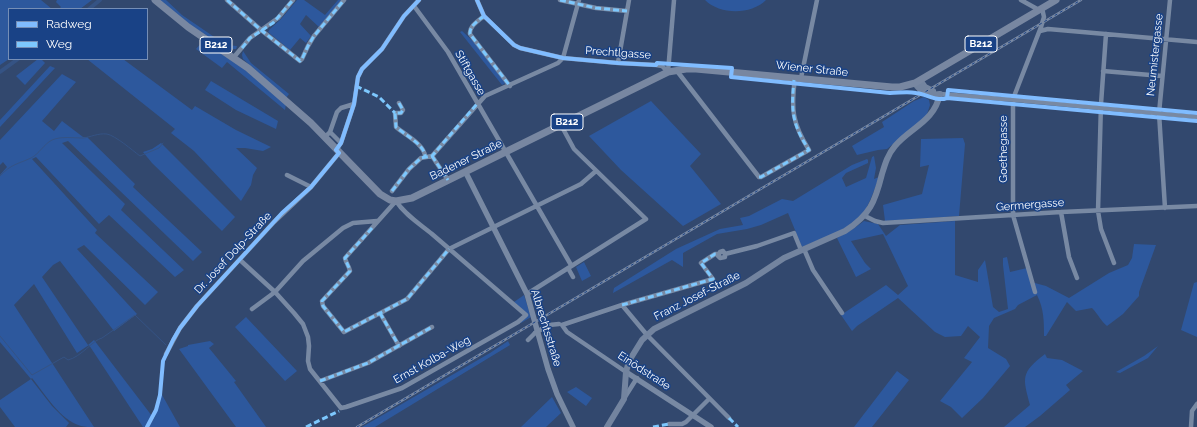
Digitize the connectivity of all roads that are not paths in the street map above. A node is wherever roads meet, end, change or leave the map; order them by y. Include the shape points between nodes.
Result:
1 (155, 0) edge
2 (227, 0) edge
3 (344, 0) edge
4 (419, 0) edge
5 (477, 0) edge
6 (560, 0) edge
7 (629, 0) edge
8 (674, 0) edge
9 (817, 0) edge
10 (1021, 0) edge
11 (1056, 0) edge
12 (1170, 0) edge
13 (291, 1) edge
14 (579, 2) edge
15 (414, 6) junction
16 (1044, 6) edge
17 (627, 11) junction
18 (484, 16) junction
19 (261, 30) junction
20 (1040, 31) junction
21 (1106, 34) junction
22 (1166, 39) junction
23 (1197, 42) edge
24 (234, 57) junction
25 (563, 58) junction
26 (618, 63) junction
27 (678, 70) junction
28 (1103, 71) junction
29 (668, 72) junction
30 (1162, 76) junction
31 (798, 78) junction
32 (918, 82) junction
33 (510, 86) junction
34 (940, 94) junction
35 (1013, 99) junction
36 (399, 103) dead end
37 (354, 104) junction
38 (478, 104) junction
39 (1100, 108) junction
40 (1159, 113) junction
41 (1197, 117) edge
42 (561, 125) junction
43 (328, 135) junction
44 (341, 144) junction
45 (338, 152) junction
46 (506, 152) junction
47 (425, 156) junction
48 (432, 156) junction
49 (596, 171) junction
50 (466, 173) junction
51 (287, 175) dead end
52 (448, 180) junction
53 (311, 187) junction
54 (392, 191) dead end
55 (396, 201) junction
56 (536, 205) junction
57 (1197, 206) edge
58 (1165, 208) junction
59 (1098, 211) junction
60 (1061, 212) junction
61 (1013, 215) junction
62 (865, 216) junction
63 (377, 222) junction
64 (367, 223) junction
65 (494, 227) junction
66 (372, 228) junction
67 (449, 249) junction
68 (802, 250) junction
69 (240, 260) junction
70 (1114, 263) dead end
71 (570, 266) junction
72 (573, 277) dead end
73 (1077, 278) dead end
74 (275, 292) junction
75 (1035, 292) dead end
76 (526, 294) junction
77 (622, 305) junction
78 (252, 309) dead end
79 (380, 313) junction
80 (842, 314) dead end
81 (559, 324) dead end
82 (432, 327) dead end
83 (647, 335) junction
84 (528, 340) dead end
85 (399, 346) junction
86 (166, 354) dead end
87 (626, 372) junction
88 (637, 378) junction
89 (320, 380) junction
90 (624, 399) junction
91 (708, 399) junction
92 (1197, 404) edge
93 (692, 414) junction
94 (729, 418) dead end
95 (669, 424) dead end
96 (572, 427) edge
97 (607, 427) edge
98 (711, 427) edge
99 (1191, 427) edge

1 - 24 main road, B212 via 188,27
2 - 19 street
3 - 19 street via 314,36 300,61
4 - 15 street
5 - 18 street
6 - 14 street
7 - 17 street
8 - 29 street
9 - 31 street
10 - 16 street
11 - 16 main road, B212
12 - 22 street, Neumistergasse
13 - 19 street via 273,23
14 - 17 street via 596,8
14 - 25 street
15 - 37 street via 404,16 382,49 362,69 358,77
15 - 38 street, Stiftgasse via 448,52
16 - 20 street
16 - 32 main road, B212
17 - 26 street
18 - 25 street, Prechtlgasse via 514,45
18 - 33 street via 471,27 470,34
19 - 24 street via 250,38
20 - 21 street via 1048,29
20 - 35 street
21 - 22 street
21 - 28 street
22 - 23 street
22 - 30 street, Neumistergasse
24 - 43 main road, B212
25 - 26 street, Prechtlgasse
25 - 33 street via 558,64
26 - 29 street, Prechtlgasse via 662,66
27 - 29 main road, Badener Straße / B212
27 - 31 main road, Wiener Straße / B212 via 696,69
27 - 31 street via 759,177 809,150 798,132 793,117 792,97
28 - 30 street
28 - 39 street
29 - 42 main road, Badener Straße / B212
30 - 40 street, Neumistergasse
31 - 32 main road, Wiener Straße / B212 via 892,87
32 - 34 main road via 923,92
33 - 38 street via 485,96
34 - 35 street
34 - 62 main road via 929,117 903,138 889,154 878,191
35 - 39 street
35 - 61 street, Goethegasse
36 - 47 street via 403,110 402,113 396,113 396,127 417,144
37 - 43 street via 337,112
37 - 44 street
38 - 46 street, Stiftgasse
38 - 48 street
39 - 40 street
39 - 59 street
40 - 41 street
40 - 58 street, Neumistergasse
42 - 46 main road, Badener Straße / B212
42 - 49 street via 574,149
43 - 44 street
43 - 45 main road, B212
44 - 45 street, Dr. Josef Dolp-Straße
45 - 53 street, Dr. Josef Dolp-Straße
45 - 55 main road, B212 via 380,194
46 - 50 main road, Badener Straße / B212
46 - 56 street, Stiftgasse
47 - 48 street
47 - 54 street via 409,170
48 - 52 street
49 - 56 street via 581,184
49 - 71 street via 646,219
50 - 52 main road, Badener Straße / B212
50 - 65 street, Albrechtsstraße
51 - 53 street
52 - 55 main road, Badener Straße / B212 via 412,198
53 - 69 street, Dr. Josef Dolp-Straße via 278,218
55 - 63 street
55 - 67 street
56 - 65 street
56 - 71 street, Stiftgasse
57 - 58 street, Germergasse
58 - 59 street, Germergasse
59 - 60 street, Germergasse
59 - 70 street via 1101,229
60 - 61 street, Germergasse
60 - 73 street via 1069,257
61 - 62 street, Germergasse via 883,223
61 - 75 street, Goethegasse
62 - 68 main road, Franz Josef-Straße via 845,231
63 - 64 street
63 - 66 street
64 - 66 street
64 - 74 street via 353,223 342,228 303,261
65 - 67 street
65 - 76 street, Albrechtsstraße
66 - 79 street via 345,258 350,271 322,301 323,306 344,332
67 - 79 street via 407,299
67 - 89 street, Ernst Kolba-Weg via 526,315 402,388 341,408
68 - 77 street via 794,233 725,254 721,251 701,263 713,279
68 - 80 street
68 - 83 main road, Franz Josef-Straße via 784,258 746,283 654,329
69 - 74 street
69 - 86 street, Dr. Josef Dolp-Straße via 197,306 180,328
71 - 72 street, Stiftgasse
71 - 76 street
74 - 78 street
74 - 89 street via 303,324 308,341 310,369
76 - 96 street, Albrechtsstraße via 548,369
77 - 83 street
77 - 87 street, Einödstraße via 562,325 567,332
79 - 85 street
81 - 84 street, bridge via 549,325
82 - 85 street
83 - 87 main road, Franz Josef-Straße
83 - 91 street
85 - 89 street via 368,363
87 - 88 street, Einödstraße
87 - 90 main road, Franz Josef-Straße
88 - 90 street
88 - 93 street, Einödstraße
90 - 97 main road, Franz Josef-Straße
91 - 93 street
91 - 94 street
92 - 99 street via 1192,411
93 - 95 street via 682,424
93 - 98 street, Einödstraße

